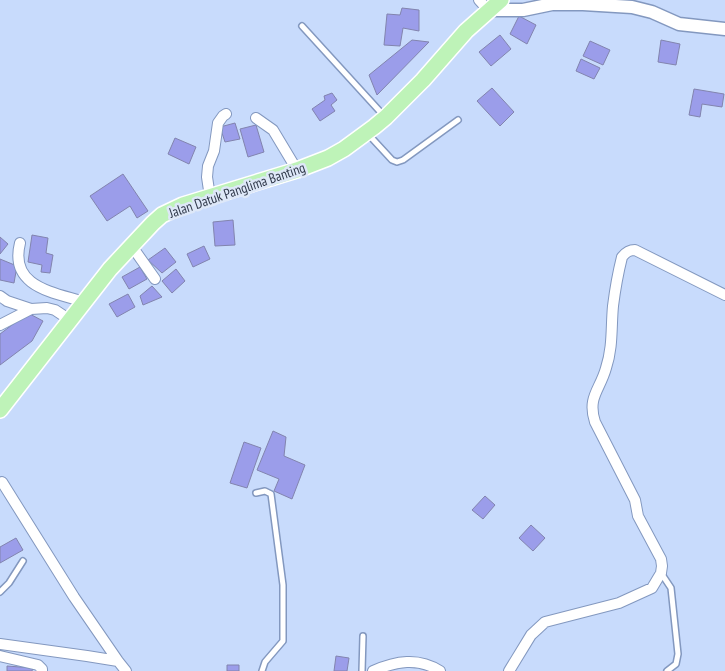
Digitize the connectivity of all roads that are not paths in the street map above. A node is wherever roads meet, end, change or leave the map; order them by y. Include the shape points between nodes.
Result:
1 (501, 0) edge
2 (484, 5) edge
3 (302, 26) dead end
4 (725, 29) edge
5 (226, 114) dead end
6 (386, 117) junction
7 (256, 118) dead end
8 (458, 120) dead end
9 (367, 133) junction
10 (297, 170) junction
11 (210, 197) junction
12 (20, 243) dead end
13 (131, 245) junction
14 (155, 279) dead end
15 (725, 295) edge
16 (0, 296) edge
17 (84, 302) junction
18 (30, 309) junction
19 (70, 320) junction
20 (0, 325) edge
21 (0, 410) edge
22 (2, 482) dead end
23 (256, 494) dead end
24 (23, 561) dead end
25 (662, 573) junction
26 (0, 592) edge
27 (364, 636) dead end
28 (0, 644) edge
29 (0, 656) edge
30 (118, 662) junction
31 (42, 671) edge
32 (126, 671) edge
33 (262, 671) edge
34 (362, 671) edge
35 (373, 671) edge
36 (440, 671) edge
37 (509, 671) edge
38 (667, 671) edge

1 - 2 main road, Jalan Datuk Panglima Banting
2 - 4 street via 523,10 552,4 632,6 679,24
2 - 6 main road, Jalan Datuk Panglima Banting via 466,31
3 - 6 lane
5 - 11 street via 218,124 214,152 208,166
6 - 9 main road, Jalan Datuk Panglima Banting
7 - 10 street via 273,130
8 - 9 lane via 397,162
9 - 10 main road, Jalan Datuk Panglima Banting via 328,158
10 - 11 main road, Jalan Datuk Panglima Banting
11 - 13 main road, Jalan Datuk Panglima Banting via 162,215
12 - 17 street via 19,263 30,282 42,290
13 - 14 street
13 - 17 main road, Jalan Datuk Panglima Banting
15 - 25 street via 635,250 626,252 622,257 613,307 610,351 606,370 593,399 593,415 661,559
16 - 18 street
17 - 19 main road, Jalan Datuk Panglima Banting
18 - 19 street via 55,310
18 - 20 street
19 - 21 main road, Jalan Datuk Panglima Banting
22 - 30 street
23 - 33 lane via 265,491 271,494 282,584 283,641 265,662
24 - 26 lane
25 - 37 street via 652,588 640,595 545,622 531,635
25 - 38 lane via 671,588 678,654 676,664
27 - 34 lane
28 - 30 street
29 - 31 street via 38,665
30 - 32 street
35 - 36 street via 406,661

